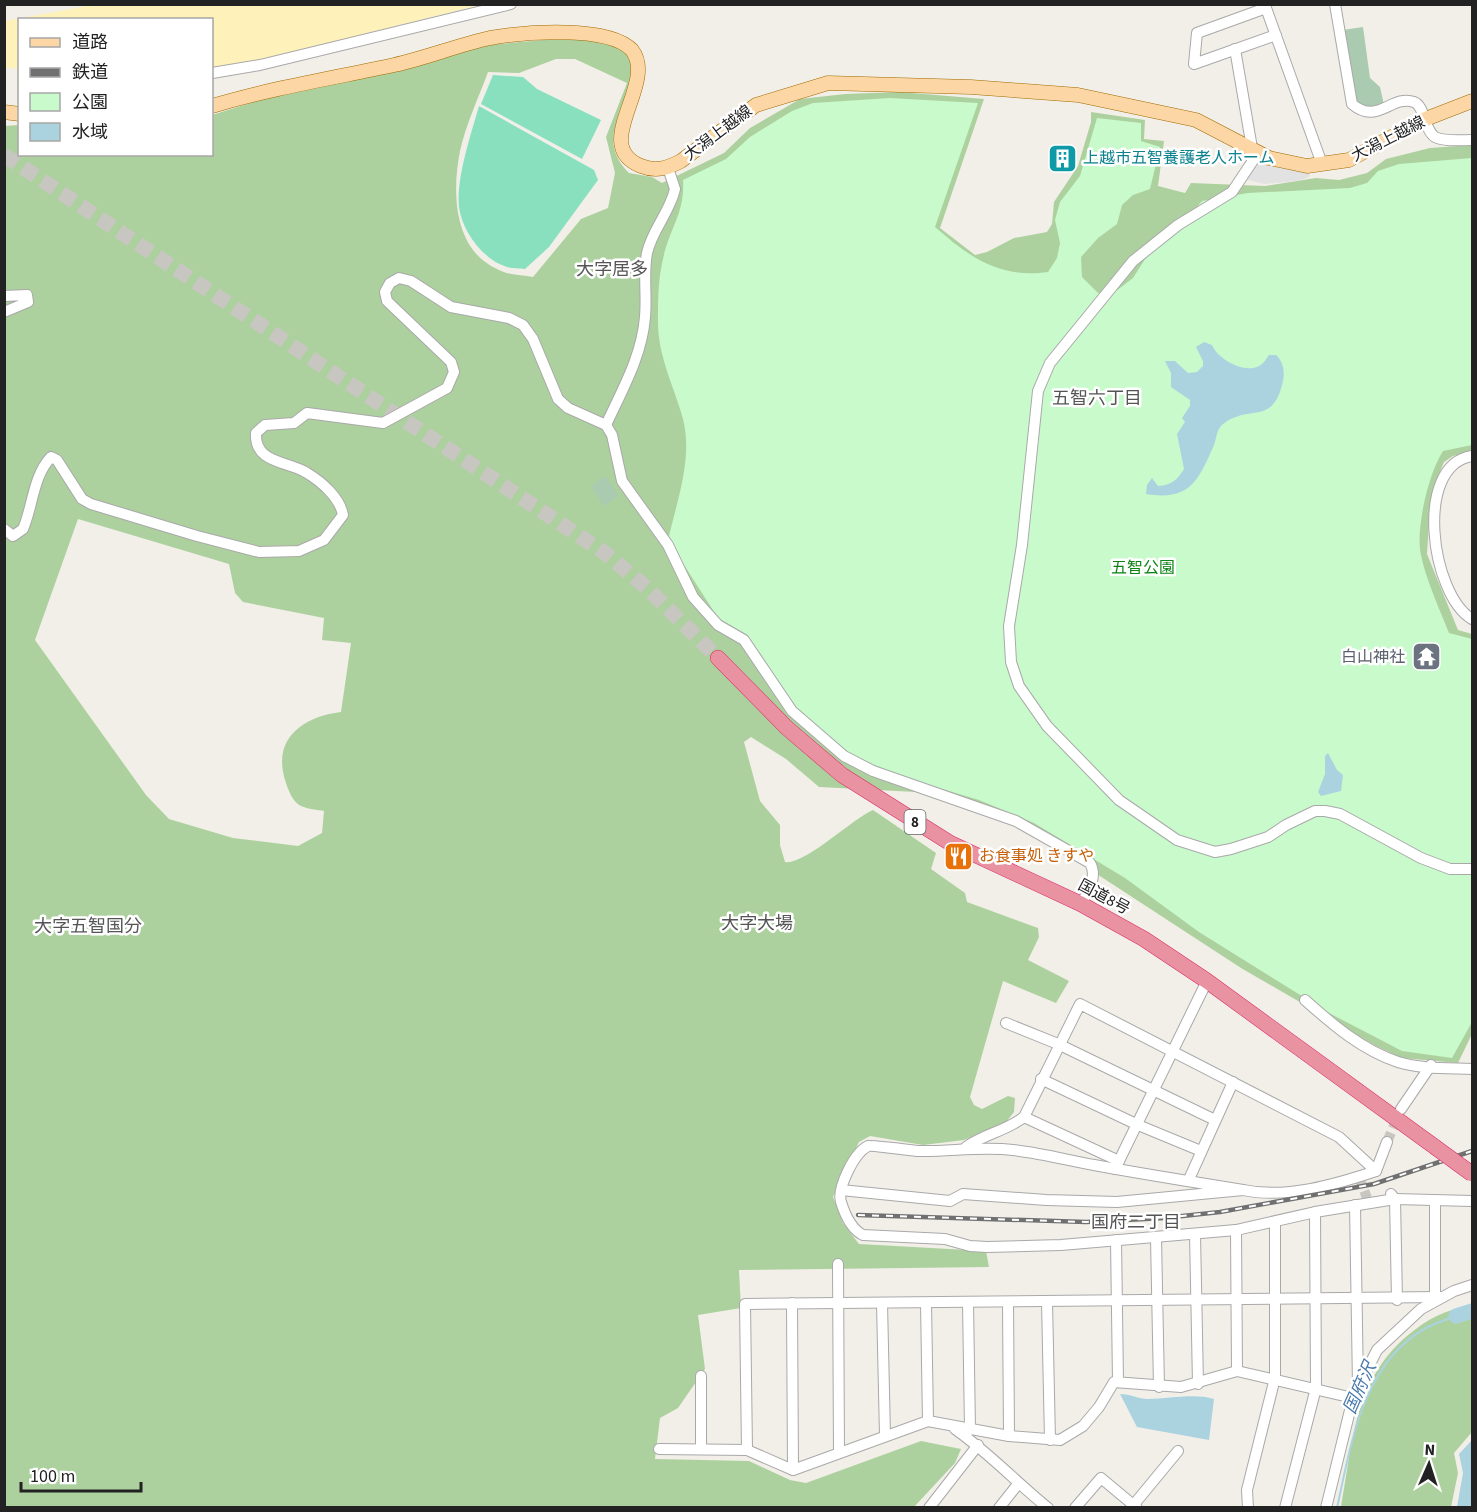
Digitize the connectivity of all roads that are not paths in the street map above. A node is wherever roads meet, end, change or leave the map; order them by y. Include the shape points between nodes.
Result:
1 (511, 4) edge
2 (1335, 4) edge
3 (1276, 35) junction
4 (1235, 49) junction
5 (213, 73) edge
6 (1473, 101) edge
7 (213, 106) edge
8 (1423, 120) junction
9 (1473, 140) edge
10 (1255, 150) junction
11 (1323, 164) junction
12 (668, 168) junction
13 (4, 296) edge
14 (4, 312) edge
15 (606, 425) junction
16 (1473, 456) edge
17 (4, 529) edge
18 (1473, 619) edge
19 (718, 658) tunnel mouth
20 (1473, 869) edge
21 (1081, 904) junction
22 (1207, 981) junction
23 (1305, 1000) dead end
24 (1006, 1023) dead end
25 (1058, 1044) junction
26 (1172, 1052) junction
27 (1431, 1065) junction
28 (1473, 1069) edge
29 (1041, 1079) junction
30 (1233, 1082) junction
31 (1153, 1091) junction
32 (1401, 1108) tunnel mouth
33 (1024, 1117) junction
34 (1215, 1120) junction
35 (1138, 1125) junction
36 (1388, 1142) tunnel mouth
37 (966, 1147) junction
38 (1201, 1151) junction
39 (1117, 1165) junction
40 (1376, 1171) junction
41 (1473, 1174) edge
42 (1190, 1177) dead end
43 (841, 1190) junction
44 (1243, 1190) junction
45 (1367, 1198) dead end
46 (1395, 1199) junction
47 (1435, 1200) junction
48 (1473, 1201) edge
49 (1355, 1205) junction
50 (1315, 1212) junction
51 (1275, 1222) junction
52 (1236, 1230) junction
53 (1196, 1234) junction
54 (1156, 1238) junction
55 (1116, 1240) junction
56 (838, 1264) dead end
57 (1473, 1285) edge
58 (1438, 1298) junction
59 (1275, 1300) junction
60 (1315, 1300) junction
61 (1356, 1300) junction
62 (1396, 1300) junction
63 (1116, 1301) junction
64 (1156, 1301) junction
65 (1196, 1301) junction
66 (1236, 1301) junction
67 (968, 1302) junction
68 (1008, 1302) junction
69 (1047, 1302) junction
70 (838, 1303) junction
71 (882, 1303) junction
72 (926, 1303) junction
73 (792, 1304) junction
74 (1237, 1371) junction
75 (701, 1376) dead end
76 (1275, 1378) junction
77 (1118, 1381) junction
78 (1198, 1384) junction
79 (1159, 1387) junction
80 (1358, 1387) junction
81 (1316, 1388) junction
82 (1353, 1398) junction
83 (928, 1421) junction
84 (952, 1427) junction
85 (970, 1430) junction
86 (885, 1436) junction
87 (1009, 1436) junction
88 (1050, 1440) junction
89 (978, 1445) junction
90 (659, 1449) dead end
91 (701, 1449) junction
92 (747, 1450) junction
93 (1178, 1451) dead end
94 (838, 1453) junction
95 (793, 1470) junction
96 (1018, 1484) junction
97 (1134, 1507) edge
98 (929, 1508) edge
99 (999, 1508) edge
100 (1048, 1508) edge
101 (1075, 1508) edge
102 (1248, 1508) edge
103 (1286, 1508) edge
104 (1326, 1508) edge

1 - 5 street
2 - 8 street via 1352,104 1371,112 1414,102 1419,105
3 - 4 street
3 - 4 street via 1266,8 1197,33 1194,64
3 - 11 street
4 - 10 street
6 - 8 main road, 大潟上越線
7 - 12 main road, 大潟上越線 via 492,38 593,34 628,45 638,62 636,86 622,128 624,154 650,169
8 - 9 street via 1438,138
8 - 11 main road, 大潟上越線 via 1349,160
10 - 11 main road, 大潟上越線 via 1292,164
10 - 12 main road, 大潟上越線 via 1196,120 1078,95 828,83 756,105
10 - 20 street via 1232,192 1178,225 1133,261 1050,363 1038,391 1009,626 1011,662 1020,686 1047,726 1119,800 1177,840 1215,852 1231,849 1268,837 1315,811 1325,811 1340,814 1427,861 1450,869
12 - 15 street via 675,189 648,251 641,338 633,368
13 - 14 street via 27,295 28,302
15 - 17 street via 568,408 558,399 533,339 523,325 509,318 451,307 411,281 399,278 385,292 387,301 451,362 454,372 447,388 382,423 307,413 294,423 265,425 256,433 260,451 287,467 306,472 340,503 343,515 324,540 299,551 259,552 154,524 82,500 57,460 51,457 44,464 23,529 13,536
15 - 21 street via 614,441 621,482 668,545 693,597 718,625 744,640 782,698 801,719 844,756 873,771 1016,821 1090,863 1094,868 1092,880
16 - 18 street via 1450,466 1440,486 1434,527 1443,577 1457,604
19 - 21 highway, 国道8号 / 8 via 787,728 842,775 950,843
21 - 22 highway, 国道8号 / 8
22 - 26 street
22 - 41 highway, 国道8号 / 8, bridge
23 - 27 street via 1345,1035 1397,1062
24 - 25 street
25 - 26 street via 1080,1004
25 - 29 street
25 - 31 street
26 - 30 street
26 - 31 street
27 - 28 street
27 - 32 street
29 - 33 street
29 - 35 street
30 - 34 street
30 - 40 street via 1339,1137
31 - 34 street
31 - 35 street
33 - 37 street via 1010,1128
33 - 39 street
34 - 38 street
35 - 38 street
35 - 39 street
36 - 40 street
37 - 39 street
37 - 43 street via 923,1151 866,1147
38 - 42 street
39 - 44 street
40 - 44 street via 1299,1191 1267,1195
43 - 44 street via 950,1201 963,1194 1117,1202
43 - 55 street via 847,1216 856,1232 863,1235 945,1239 987,1247
45 - 46 street via 1391,1194
46 - 47 street
46 - 49 street
46 - 62 street
47 - 48 street
47 - 58 street
49 - 50 street
49 - 61 street
50 - 51 street
50 - 60 street
51 - 52 street
51 - 59 street
52 - 53 street
52 - 66 street
53 - 54 street
53 - 65 street
54 - 55 street
54 - 64 street
55 - 63 street
56 - 70 street
57 - 58 street
58 - 62 street
58 - 80 street via 1377,1350
59 - 60 street
59 - 66 street
59 - 76 street
60 - 61 street
60 - 81 street
61 - 62 street
61 - 80 street
63 - 64 street
63 - 69 street
63 - 77 street
64 - 65 street
64 - 79 street
65 - 66 street
65 - 78 street
66 - 74 street
67 - 68 street
67 - 72 street
67 - 85 street
68 - 69 street
68 - 87 street
69 - 88 street
70 - 71 street
70 - 73 street
70 - 94 street
71 - 72 street
71 - 86 street
72 - 83 street
73 - 92 street via 745,1304
73 - 95 street
74 - 76 street
74 - 78 street
75 - 91 street
76 - 81 street
76 - 102 street via 1247,1490
77 - 79 street
77 - 88 street via 1111,1384 1099,1407 1076,1433
78 - 79 street
80 - 82 street
81 - 82 street
81 - 103 street
82 - 104 street
83 - 84 street
83 - 86 street
84 - 85 street
84 - 89 street
85 - 87 street
86 - 94 street
87 - 88 street
89 - 96 street
89 - 98 street
90 - 91 street
91 - 92 street
92 - 95 street
93 - 97 street
94 - 95 street
96 - 99 street
96 - 100 street
97 - 101 street via 1101,1478

